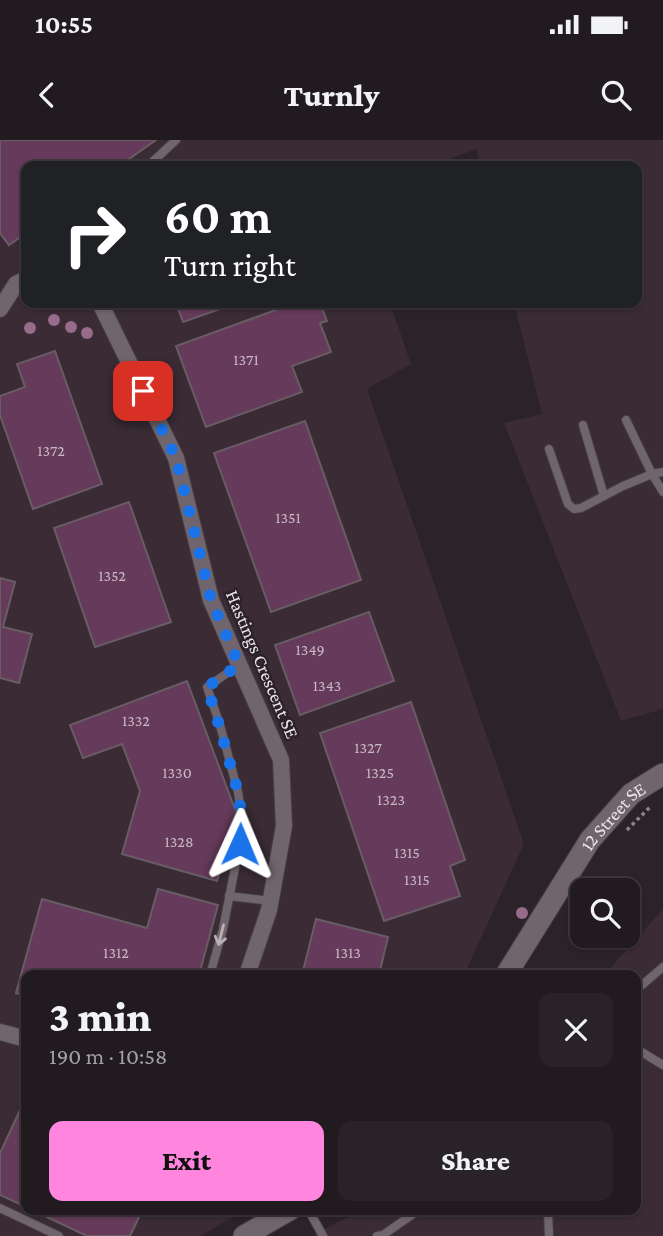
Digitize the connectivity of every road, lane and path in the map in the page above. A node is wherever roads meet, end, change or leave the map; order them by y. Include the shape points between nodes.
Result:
1 (176, 140) edge
2 (153, 161) edge
3 (21, 282) edge
4 (102, 308) edge
5 (0, 309) edge
6 (626, 420) dead end
7 (583, 425) dead end
8 (549, 449) dead end
9 (663, 472) edge
10 (652, 474) junction
11 (663, 492) edge
12 (604, 496) junction
13 (239, 665) junction
14 (663, 774) edge
15 (657, 802) dead end
16 (625, 831) dead end
17 (229, 895) junction
18 (271, 901) junction
19 (663, 967) edge
20 (211, 970) edge
21 (249, 970) edge
22 (509, 970) edge
23 (641, 986) edge
24 (0, 1032) edge
25 (21, 1037) edge
26 (641, 1052) edge
27 (663, 1065) edge
28 (0, 1208) edge
29 (279, 1215) edge
30 (311, 1215) edge
31 (411, 1215) edge
32 (548, 1215) edge
33 (59, 1236) edge
34 (244, 1236) edge
35 (323, 1236) edge
36 (377, 1236) edge
37 (550, 1236) edge

1 - 2 lane
3 - 5 street
4 - 13 street, Hastings Crescent SE via 176,458 211,600
6 - 10 lane
7 - 12 lane
8 - 12 lane via 568,504 581,508
9 - 10 lane
10 - 11 lane
10 - 12 lane
13 - 17 lane via 207,687 238,792 243,827
13 - 18 street, Hastings Crescent SE via 281,760 285,826
14 - 22 street, 12 Street SE via 631,794 590,840
15 - 16 path
17 - 18 lane
17 -> 20 lane
18 - 21 street, Hastings Crescent SE
19 - 23 lane
24 - 25 street
26 - 27 lane
28 - 33 lane
29 - 34 street
30 - 35 lane
31 - 36 lane
32 - 37 lane

